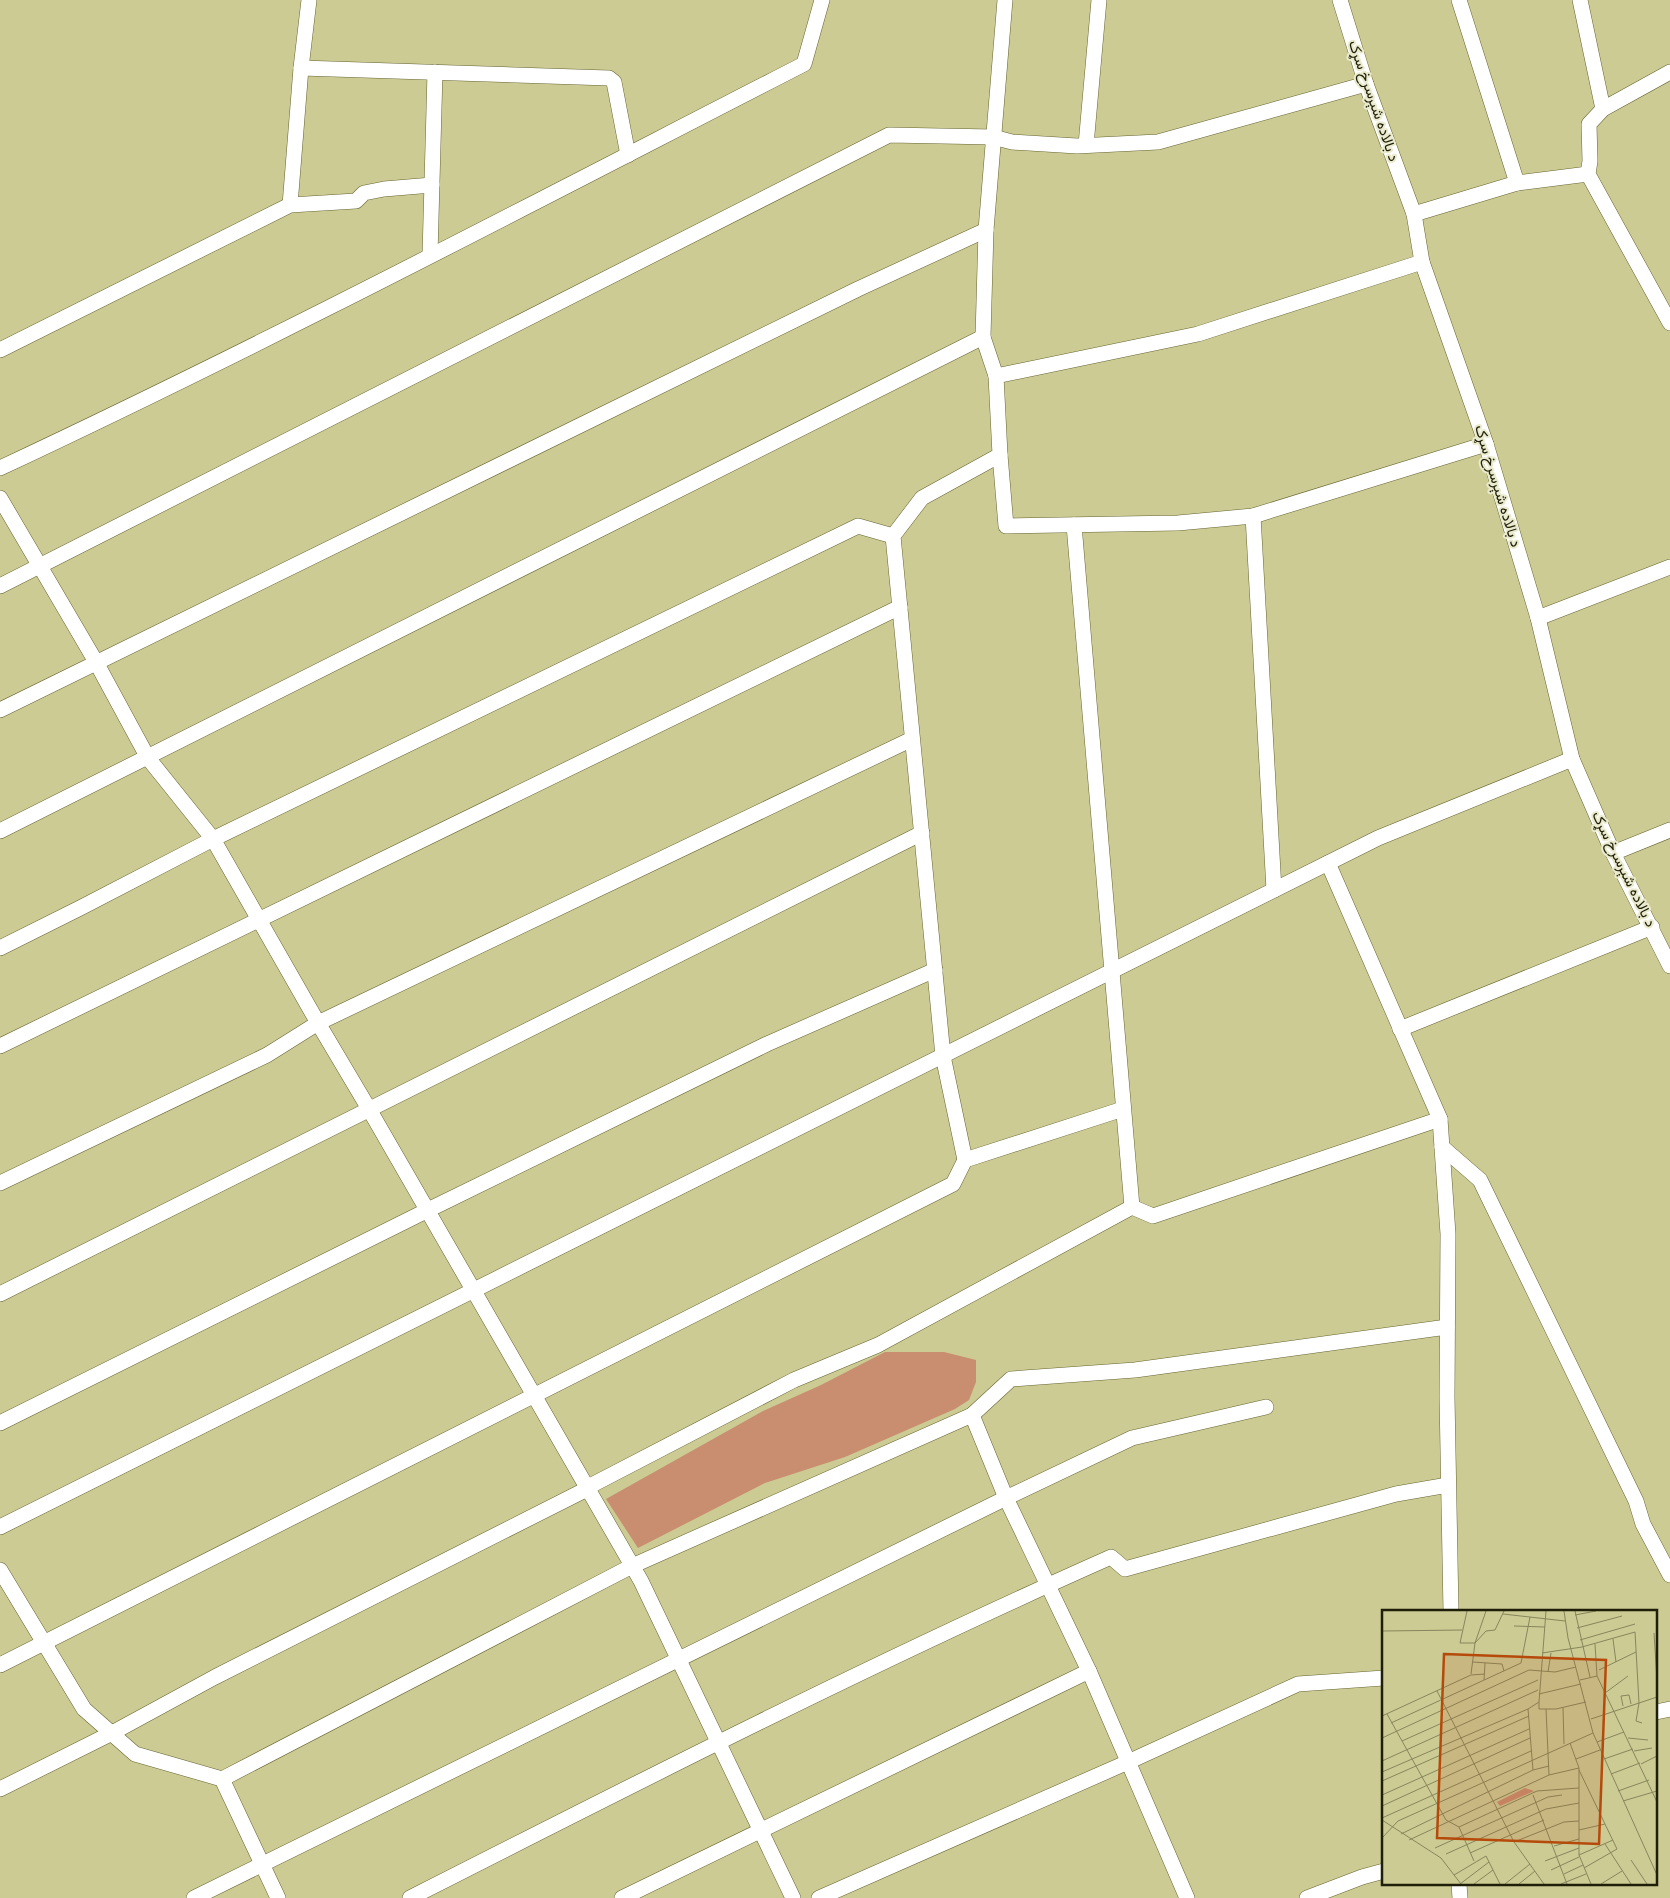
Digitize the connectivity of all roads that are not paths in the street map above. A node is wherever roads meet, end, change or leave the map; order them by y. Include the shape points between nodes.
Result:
1 (309, 0) edge
2 (822, 0) edge
3 (1006, 0) edge
4 (1099, 0) edge
5 (1340, 0) edge
6 (1460, 0) edge
7 (1580, 0) edge
8 (301, 68) junction
9 (435, 72) junction
10 (1670, 72) edge
11 (1366, 84) junction
12 (1603, 108) junction
13 (993, 137) junction
14 (1086, 146) junction
15 (628, 154) junction
16 (1588, 174) junction
17 (1517, 183) junction
18 (432, 185) junction
19 (290, 205) junction
20 (1414, 214) junction
21 (986, 230) junction
22 (430, 255) junction
23 (1422, 262) junction
24 (1670, 323) edge
25 (983, 337) junction
26 (0, 350) edge
27 (996, 376) junction
28 (1486, 444) junction
29 (1000, 455) junction
30 (0, 468) edge
31 (0, 498) edge
32 (1253, 516) junction
33 (1074, 525) junction
34 (893, 536) junction
35 (39, 566) junction
36 (1670, 567) edge
37 (0, 586) edge
38 (900, 607) junction
39 (1538, 618) junction
40 (96, 662) junction
41 (0, 710) edge
42 (912, 739) junction
43 (148, 758) junction
44 (1572, 759) junction
45 (1670, 830) edge
46 (0, 831) edge
47 (922, 833) junction
48 (213, 839) junction
49 (1613, 853) junction
50 (1328, 863) junction
51 (1274, 890) junction
52 (260, 919) junction
53 (1652, 927) junction
54 (0, 948) edge
55 (1670, 966) edge
56 (935, 970) junction
57 (1112, 971) junction
58 (318, 1023) junction
59 (1400, 1029) junction
60 (0, 1046) edge
61 (943, 1056) junction
62 (370, 1109) junction
63 (1123, 1109) junction
64 (1440, 1119) junction
65 (1442, 1147) junction
66 (965, 1160) junction
67 (0, 1183) edge
68 (1132, 1206) junction
69 (428, 1210) junction
70 (474, 1290) junction
71 (0, 1294) edge
72 (1447, 1327) junction
73 (534, 1394) junction
74 (1266, 1406) dead end
75 (972, 1415) junction
76 (0, 1423) edge
77 (1448, 1485) junction
78 (588, 1489) junction
79 (1006, 1498) junction
80 (0, 1527) edge
81 (632, 1566) junction
82 (0, 1570) edge
83 (1670, 1575) edge
84 (1048, 1585) junction
85 (1451, 1610) edge
86 (44, 1642) junction
87 (678, 1659) junction
88 (0, 1665) edge
89 (1090, 1671) junction
90 (1382, 1678) edge
91 (112, 1733) junction
92 (718, 1742) junction
93 (1128, 1762) junction
94 (222, 1779) junction
95 (0, 1789) edge
96 (761, 1831) junction
97 (262, 1864) junction
98 (1382, 1872) edge
99 (194, 1898) edge
100 (278, 1898) edge
101 (410, 1898) edge
102 (622, 1898) edge
103 (793, 1898) edge
104 (819, 1898) edge
105 (1187, 1898) edge
106 (1307, 1898) edge

1 - 8 street
2 - 15 street via 804,64
3 - 13 street
4 - 14 street
5 - 11 street, د بالاده شېرسرخ سړک
6 - 17 street
7 - 12 street
8 - 9 street
8 - 19 street
9 - 15 street via 610,78 614,82
9 - 18 street
10 - 12 street
11 - 14 street via 1158,142
11 - 20 street, د بالاده شېرسرخ سړک
12 - 16 street via 1590,124
13 - 14 street via 1012,142
13 - 21 street
13 - 35 street via 890,135
15 - 22 street
16 - 17 street
16 - 24 street
17 - 20 street
18 - 19 street via 364,193 356,202
18 - 22 street
19 - 26 street
20 - 23 street, د بالاده شېرسرخ سړک
21 - 25 street
21 - 40 street via 858,289
22 - 30 street
23 - 27 street via 1198,334
23 - 28 street, د بالاده شېرسرخ سړک
25 - 27 street
25 - 43 street
27 - 29 street
28 - 32 street
28 - 39 street, د بالاده شېرسرخ سړک
29 - 33 street via 1006,526
29 - 34 street via 922,498
31 - 35 street
32 - 33 street via 1178,523
32 - 51 street
33 - 57 street
34 - 38 street
34 - 48 street via 858,526
35 - 37 street
35 - 40 street
36 - 39 street
38 - 42 street
38 - 52 street
39 - 44 street, د بالاده شېرسرخ سړک
40 - 41 street
40 - 43 street
42 - 47 street
42 - 58 street
43 - 46 street
43 - 48 street
44 - 49 street, د بالاده شېرسرخ سړک
44 - 50 street via 1378,838
45 - 49 street
47 - 56 street
47 - 62 street
48 - 52 street
48 - 54 street
49 - 53 street, د بالاده شېرسرخ سړک
50 - 51 street
50 - 59 street
51 - 57 street
52 - 58 street
52 - 60 street
53 - 55 street, د بالاده شېرسرخ سړک
53 - 59 street
56 - 61 street
56 - 69 street via 767,1044
57 - 61 street
57 - 63 street
58 - 62 street
58 - 67 street via 267,1055
59 - 64 street
61 - 66 street
61 - 70 street
62 - 69 street
62 - 71 street
63 - 66 street
63 - 68 street
64 - 65 street
64 - 68 street via 1153,1216
65 - 72 street via 1448,1234
65 - 83 street via 1480,1180
66 - 73 street via 953,1184
68 - 78 street via 878,1345 794,1380
69 - 70 street
69 - 76 street
70 - 73 street
70 - 80 street
72 - 75 street via 1136,1370 1012,1379
72 - 77 street
73 - 78 street
73 - 86 street
74 - 79 street via 1132,1438
75 - 79 street
75 - 81 street
77 - 84 street via 1396,1494 1125,1569 1111,1557
77 - 85 street
78 - 81 street
78 - 91 street via 215,1677
79 - 84 street
79 - 87 street
81 - 87 street
81 - 94 street
82 - 86 street
84 - 89 street
84 - 92 street
86 - 88 street
86 - 91 street via 84,1709
87 - 92 street
87 - 97 street
89 - 93 street
89 - 96 street
90 - 93 street via 1298,1684
91 - 94 street via 135,1754
91 - 95 street
92 - 96 street
92 - 101 street
93 - 104 street
93 - 105 street
94 - 97 street
96 - 102 street
96 - 103 street
97 - 99 street
97 - 100 street
98 - 106 street

